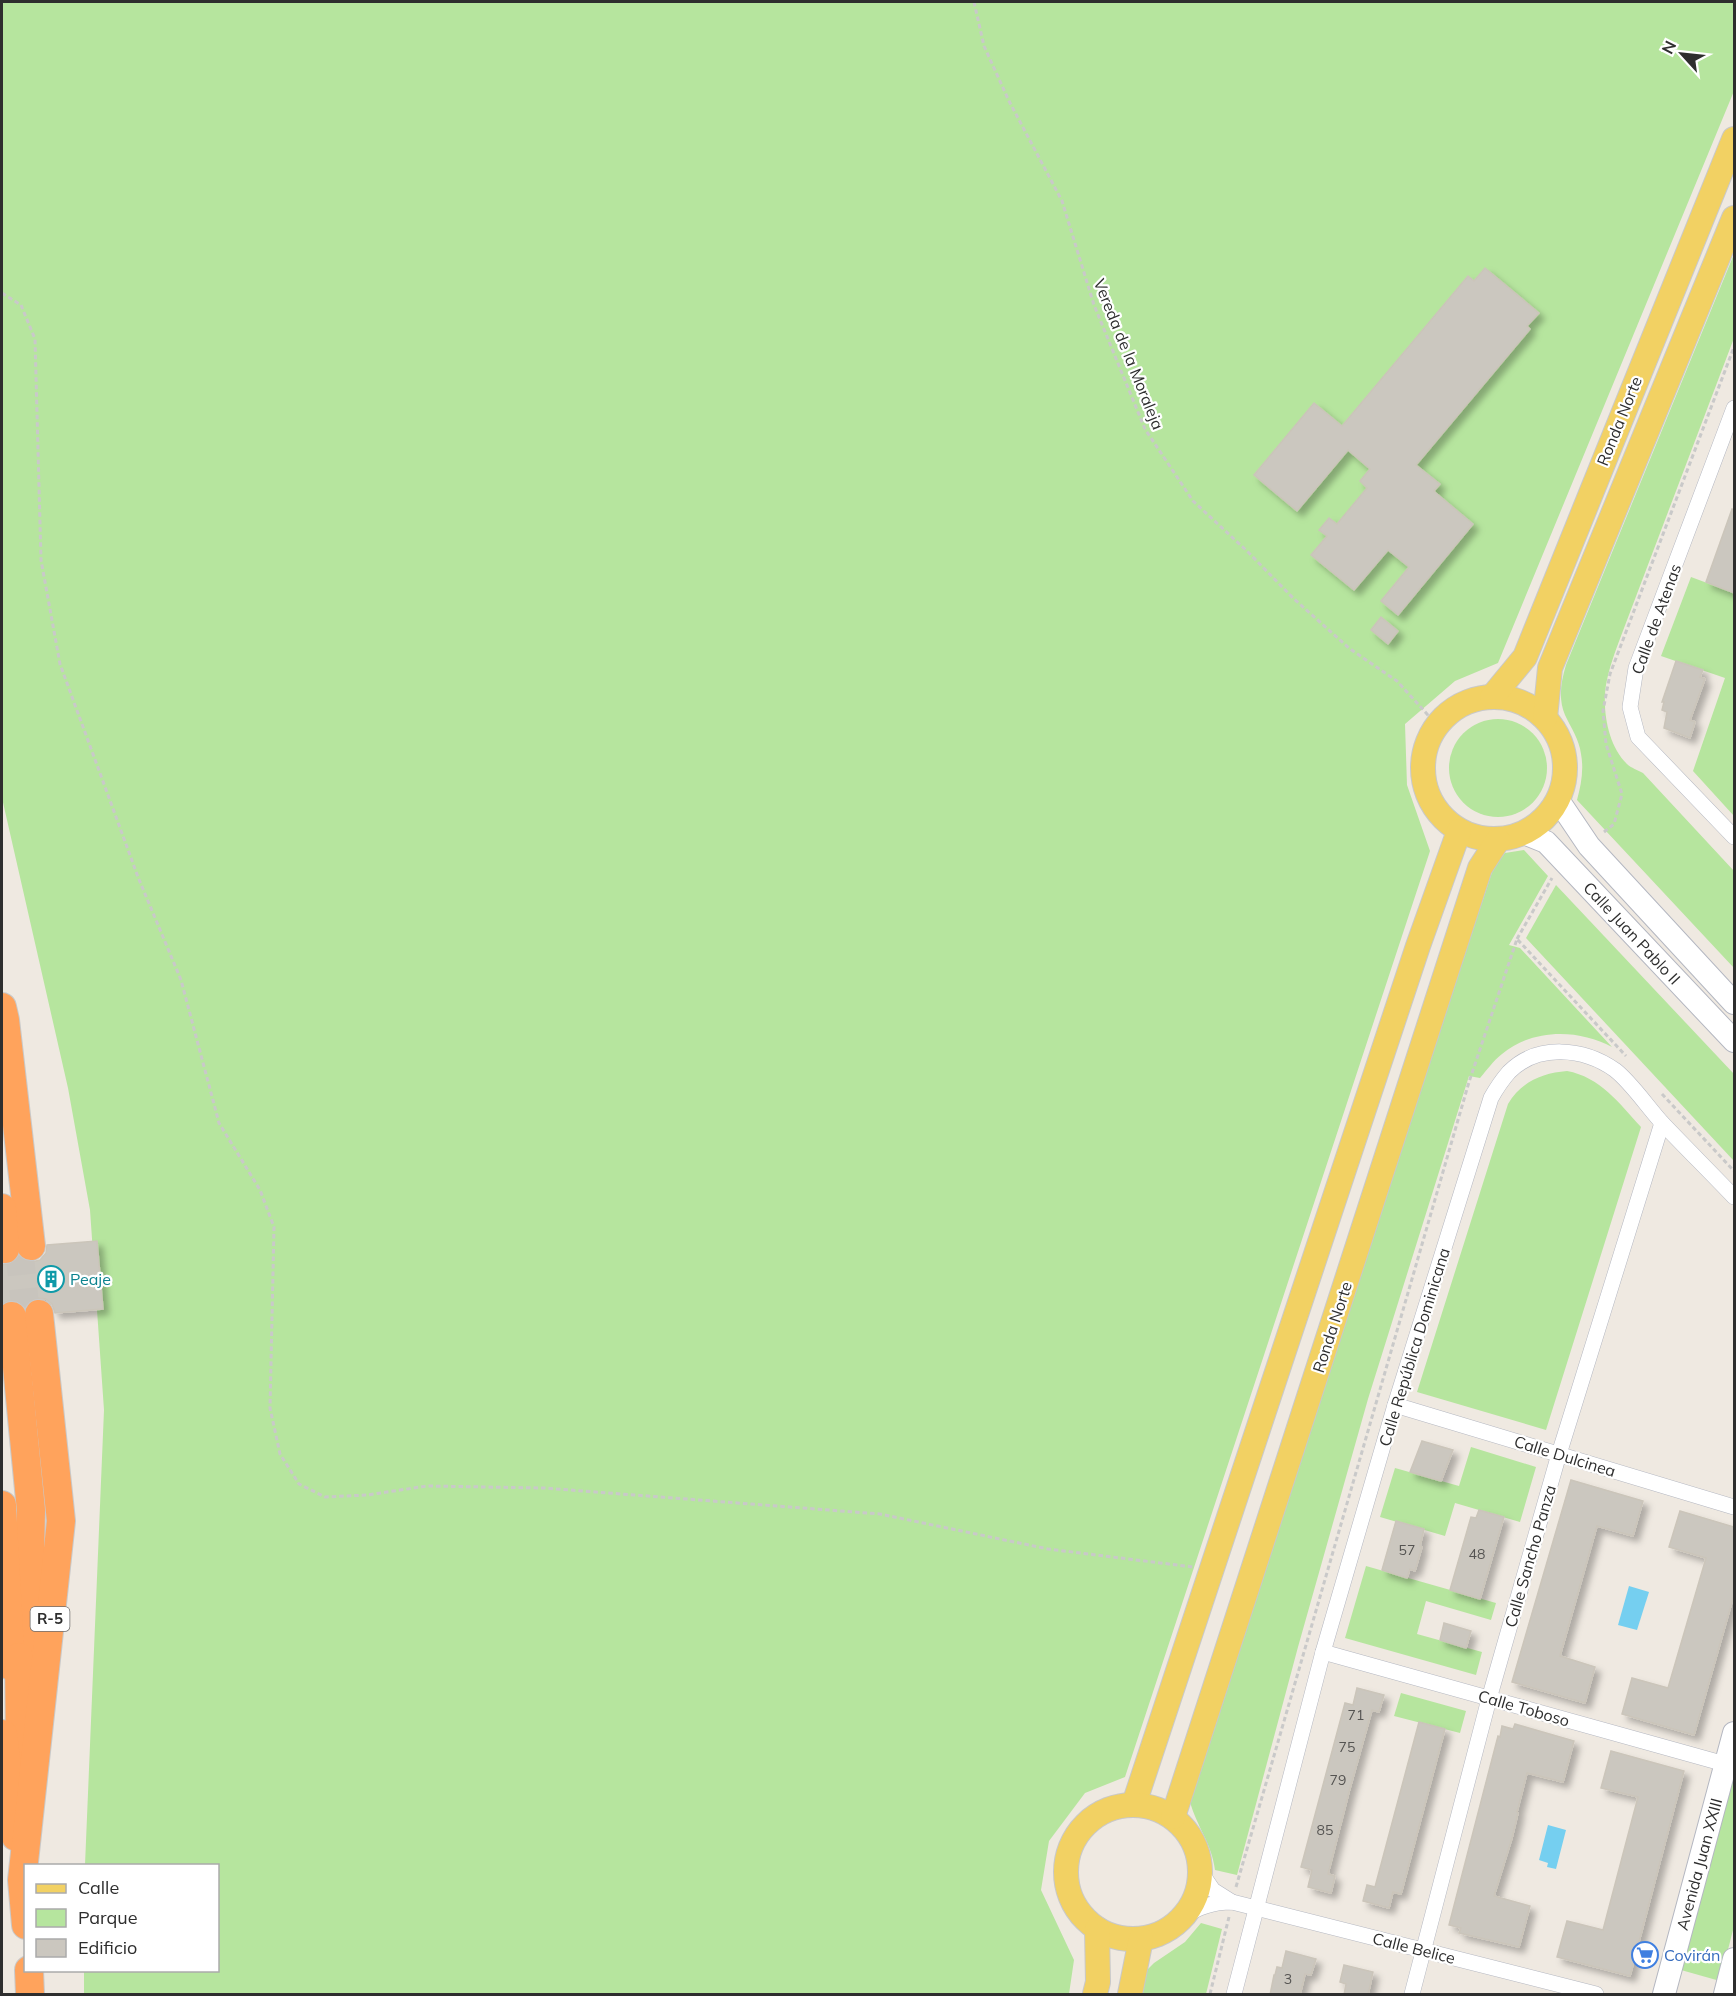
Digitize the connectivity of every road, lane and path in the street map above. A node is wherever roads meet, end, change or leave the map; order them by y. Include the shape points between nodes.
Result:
1 (974, 2) edge
2 (1734, 139) edge
3 (1734, 218) edge
4 (2, 293) edge
5 (1734, 408) edge
6 (1492, 697) junction
7 (1545, 718) junction
8 (1437, 725) junction
9 (1558, 800) junction
10 (1459, 831) junction
11 (1524, 833) junction
12 (1734, 837) edge
13 (1498, 840) junction
14 (1734, 1004) edge
15 (2, 1007) edge
16 (1734, 1041) edge
17 (2, 1084) edge
18 (1662, 1123) junction
19 (1734, 1197) edge
20 (2, 1208) edge
21 (19, 1247) junction
22 (26, 1315) tunnel mouth
23 (2, 1351) edge
24 (1395, 1405) junction
25 (1559, 1454) junction
26 (2, 1505) edge
27 (1734, 1507) edge
28 (1212, 1569) junction
29 (2, 1650) edge
30 (1323, 1652) junction
31 (1489, 1698) junction
32 (2, 1725) edge
33 (1734, 1733) edge
34 (2, 1759) edge
35 (1725, 1764) junction
36 (2, 1783) edge
37 (2, 1798) edge
38 (1134, 1804) junction
39 (2, 1810) edge
40 (1173, 1817) junction
41 (1200, 1871) junction
42 (22, 1880) junction
43 (24, 1902) edge
44 (1232, 1902) junction
45 (1256, 1908) junction
46 (1182, 1917) junction
47 (1097, 1929) junction
48 (1142, 1939) junction
49 (1423, 1950) junction
50 (1734, 1959) edge
51 (29, 1972) edge
52 (30, 1995) edge
53 (1095, 1995) edge
54 (1130, 1995) edge
55 (1234, 1995) edge
56 (1412, 1995) edge
57 (1596, 1995) edge
58 (1664, 1995) edge
59 (1725, 1995) edge

1 - 8 path, Vereda de la Moraleja via 984,46 1062,201 1094,305 1144,429 1192,501 1350,649 1397,681
2 - 6 main road, Ronda Norte via 1525,657
3 - 7 main road, Ronda Norte via 1550,668
4 - 28 path via 21,305 35,339 41,560 60,664 138,877 181,980 219,1123 260,1190 274,1227 270,1408 280,1454 299,1484 325,1497 427,1486 544,1488 880,1514 1048,1549
5 - 12 street, Calle de Atenas via 1636,668 1630,707 1638,736
6 - 7 main road via 1530,706
6 - 8 main road via 1455,708
7 - 9 main road via 1558,736 1565,757
8 - 10 main road via 1425,747 1422,771 1427,795 1440,816
9 - 11 main road via 1544,819
9 - 14 main road, Calle Juan Pablo II via 1589,846
10 - 13 main road
10 - 28 main road
11 - 13 main road
11 - 16 main road, Calle Juan Pablo II via 1546,842
13 - 40 main road, Ronda Norte via 1480,868
15 - 21 highway
17 - 21 highway
18 - 19 street, Calle República Dominicana
18 - 24 street, Calle República Dominicana via 1617,1072 1585,1055 1545,1053 1510,1071 1491,1098
18 - 25 street, Calle Sancho Panza
20 - 21 highway
22 - 42 highway, R-5 via 61,1521
23 - 42 highway, R-5 via 17,1512
24 - 25 street, Calle Dulcinea
24 - 30 street, Calle República Dominicana
25 - 27 street, Calle Dulcinea
25 - 31 street, Calle Sancho Panza
26 - 42 highway, R-5
28 - 38 main road
29 - 42 highway, R-5
30 - 31 street, Calle Toboso
30 - 45 street, Calle República Dominicana
31 - 35 street, Calle Toboso
31 - 49 street, Calle Sancho Panza
32 - 42 highway, R-5
33 - 35 main road, Avenida Juan XXIII
34 - 42 highway, R-5
35 - 58 main road, Avenida Juan XXIII
36 - 42 highway, R-5
37 - 42 highway, R-5
38 - 40 main road via 1155,1807
38 - 47 main road via 1112,1807 1093,1817 1068,1852 1065,1874 1069,1896 1080,1915
39 - 42 highway, R-5
40 - 41 main road via 1196,1847
41 - 44 street, Calle Belice via 1213,1890
41 - 46 main road via 1192,1905
42 - 43 highway, R-5
44 - 45 street, Calle Belice
44 - 46 street, Calle Belice via 1196,1908
45 - 49 street, Calle Belice
45 - 55 street, Calle República Dominicana
46 - 48 main road via 1162,1933
47 - 48 main road via 1118,1938
47 - 53 main road
48 - 54 main road
49 - 56 street, Calle Sancho Panza
49 - 57 street, Calle Belice
50 - 59 main road
51 - 52 highway

